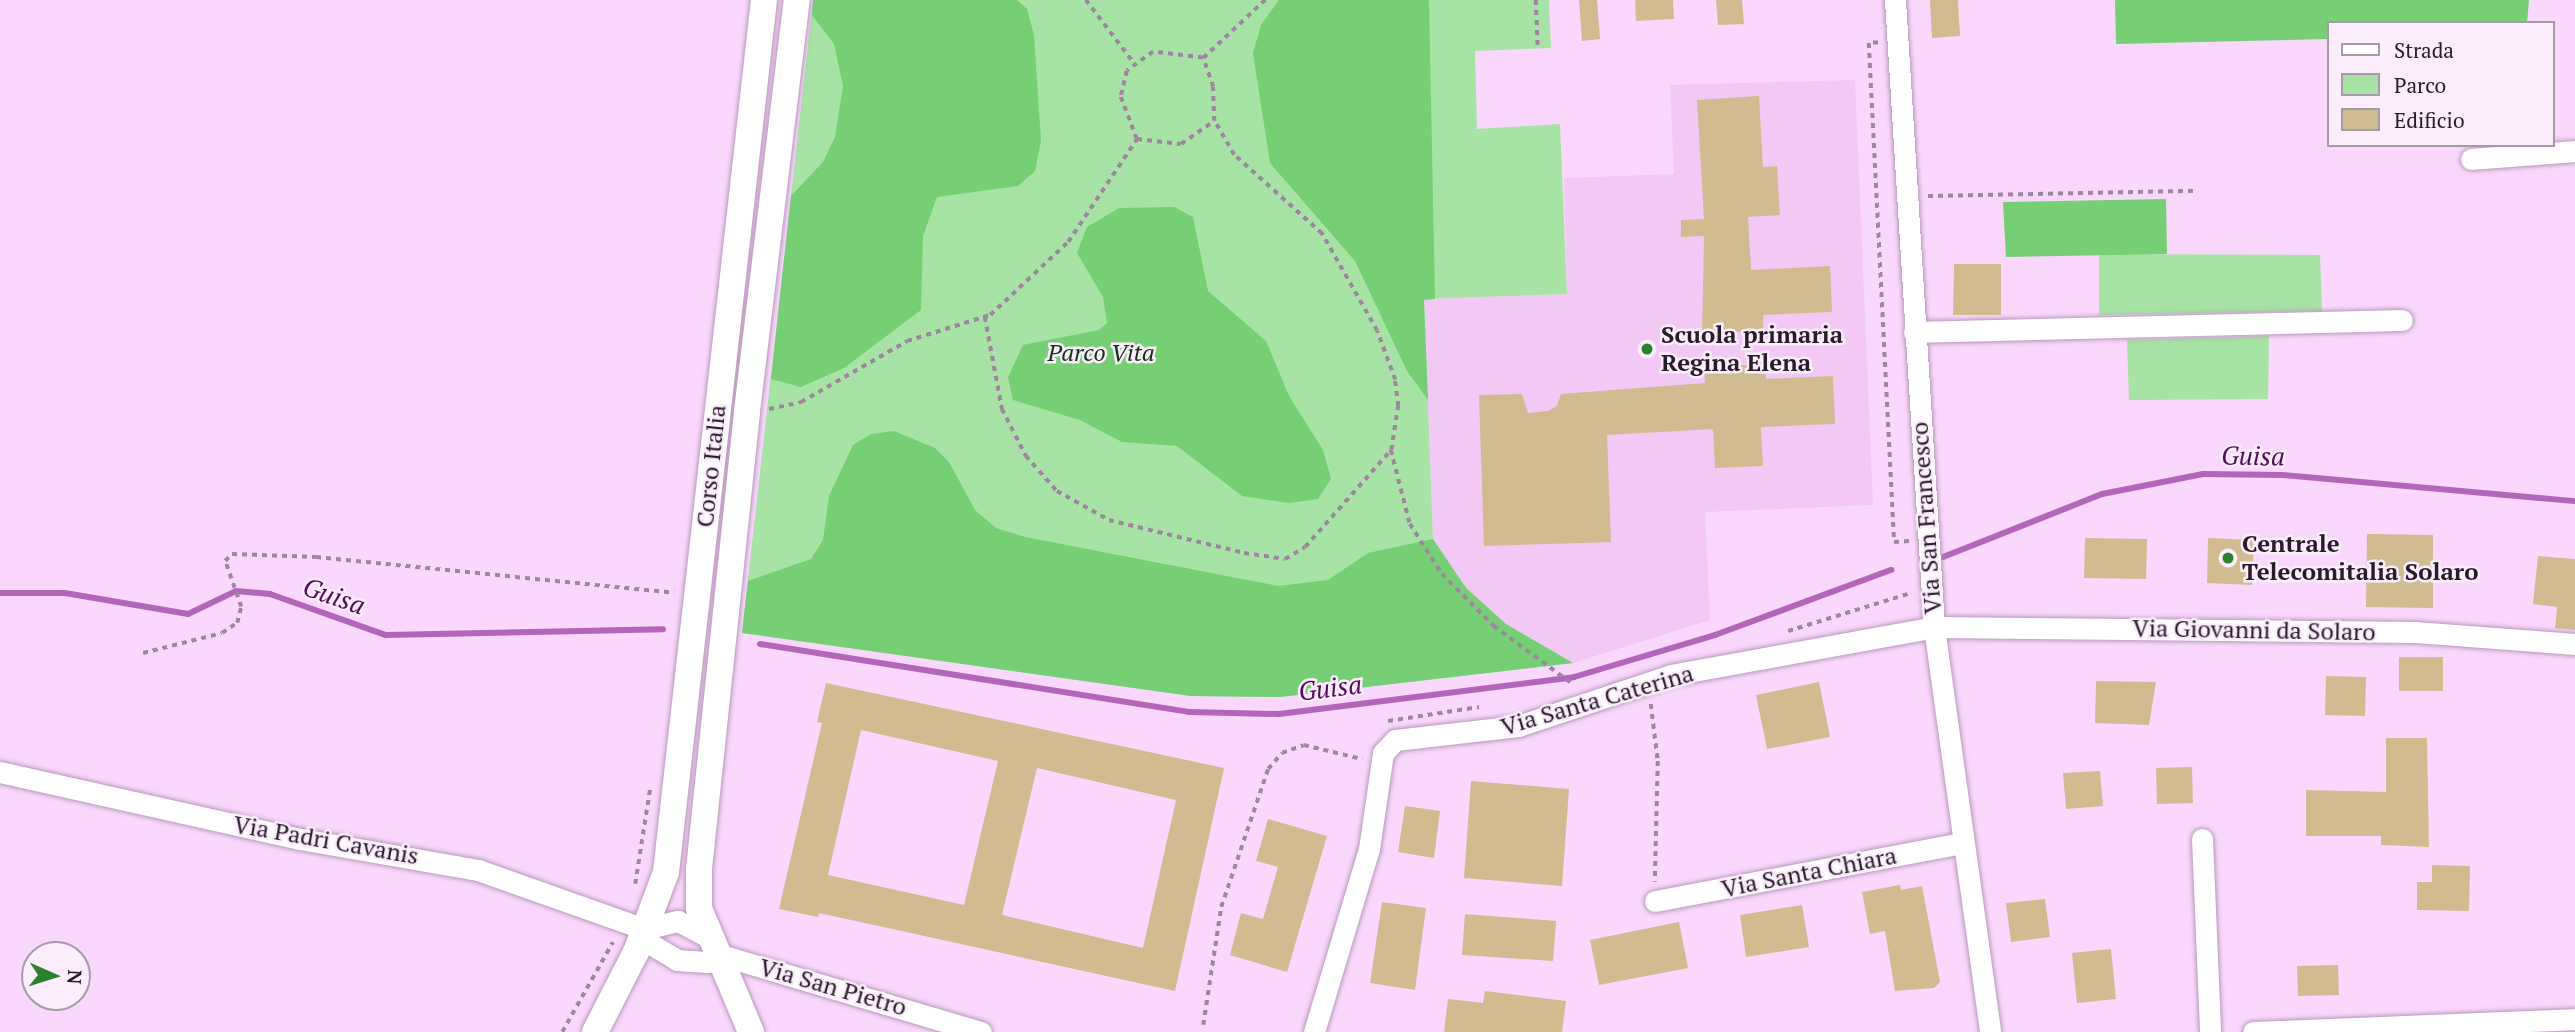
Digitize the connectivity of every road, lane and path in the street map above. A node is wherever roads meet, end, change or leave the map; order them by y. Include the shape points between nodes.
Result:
1 (764, 0) edge
2 (797, 0) edge
3 (1086, 0) edge
4 (1265, 0) edge
5 (1536, 0) edge
6 (1895, 0) edge
7 (1886, 43) dead end
8 (1538, 49) dead end
9 (1203, 58) junction
10 (1134, 63) junction
11 (1214, 121) junction
12 (1137, 139) junction
13 (2575, 151) edge
14 (2472, 159) dead end
15 (2198, 191) dead end
16 (1906, 197) junction
17 (985, 317) junction
18 (2402, 320) dead end
19 (1914, 332) junction
20 (747, 411) junction
21 (1391, 450) junction
22 (1914, 553) dead end
23 (1916, 591) dead end
24 (696, 598) junction
25 (1934, 627) junction
26 (1784, 632) dead end
27 (2575, 644) edge
28 (143, 653) dead end
29 (1588, 682) dead end
30 (1646, 682) junction
31 (1576, 686) junction
32 (1564, 690) dead end
33 (1484, 707) dead end
34 (1390, 732) junction
35 (1381, 764) junction
36 (0, 772) edge
37 (2202, 839) dead end
38 (1963, 843) junction
39 (1655, 901) joint
40 (636, 928) junction
41 (718, 948) junction
42 (2575, 1019) edge
43 (1203, 1025) dead end
44 (978, 1031) edge
45 (562, 1032) edge
46 (595, 1032) edge
47 (751, 1032) edge
48 (1314, 1032) edge
49 (1990, 1032) edge
50 (2210, 1032) edge
51 (2253, 1032) edge

1 - 24 street, Corso Italia
2 - 20 street, Corso Italia
3 - 10 path
4 - 9 path
5 - 8 path
6 - 16 street, Via San Francesco
7 - 22 path via 1869,43 1894,542 1914,541
9 - 10 path via 1169,50
9 - 11 path via 1213,88
10 - 12 path via 1121,84 1121,97
11 - 12 path via 1181,144
11 - 21 path via 1244,169 1322,234 1363,303 1395,380 1398,406
12 - 17 path via 1068,242 1020,291
13 - 14 street
15 - 16 path
16 - 19 street, Via San Francesco
17 - 20 path via 907,341 801,402
17 - 21 path via 999,400 1026,456 1057,491 1109,520 1285,559 1305,547
18 - 19 street
19 - 25 street, Via San Francesco
20 - 41 street, Corso Italia via 699,908
21 - 31 path via 1410,524 1442,574 1494,626
23 - 26 path
24 - 28 path via 649,588 316,556 232,554 225,562 241,607 237,623 222,633
24 - 40 street, Corso Italia via 666,872
25 - 27 street, Via Giovanni da Solaro via 2415,632
25 - 30 street, Via Santa Caterina
25 - 38 street, Via San Francesco
29 - 31 path
30 - 34 street, Via Santa Caterina via 1518,726
30 - 39 path via 1658,753
31 - 32 path
33 - 34 path via 1392,716
34 - 35 street
35 - 43 path via 1304,745 1272,761 1221,907
35 - 48 street via 1369,849
36 - 40 street, Via Padri Cavanis via 300,839 478,870
37 - 50 street
38 - 39 street, Via Santa Chiara
38 - 49 street, Via San Francesco
40 - 41 street via 678,921
40 - 41 street via 649,943 677,960 707,962
40 - 45 path via 598,962
40 - 46 street, Corso Italia
41 - 44 street, Via San Pietro
41 - 47 street
42 - 51 street

